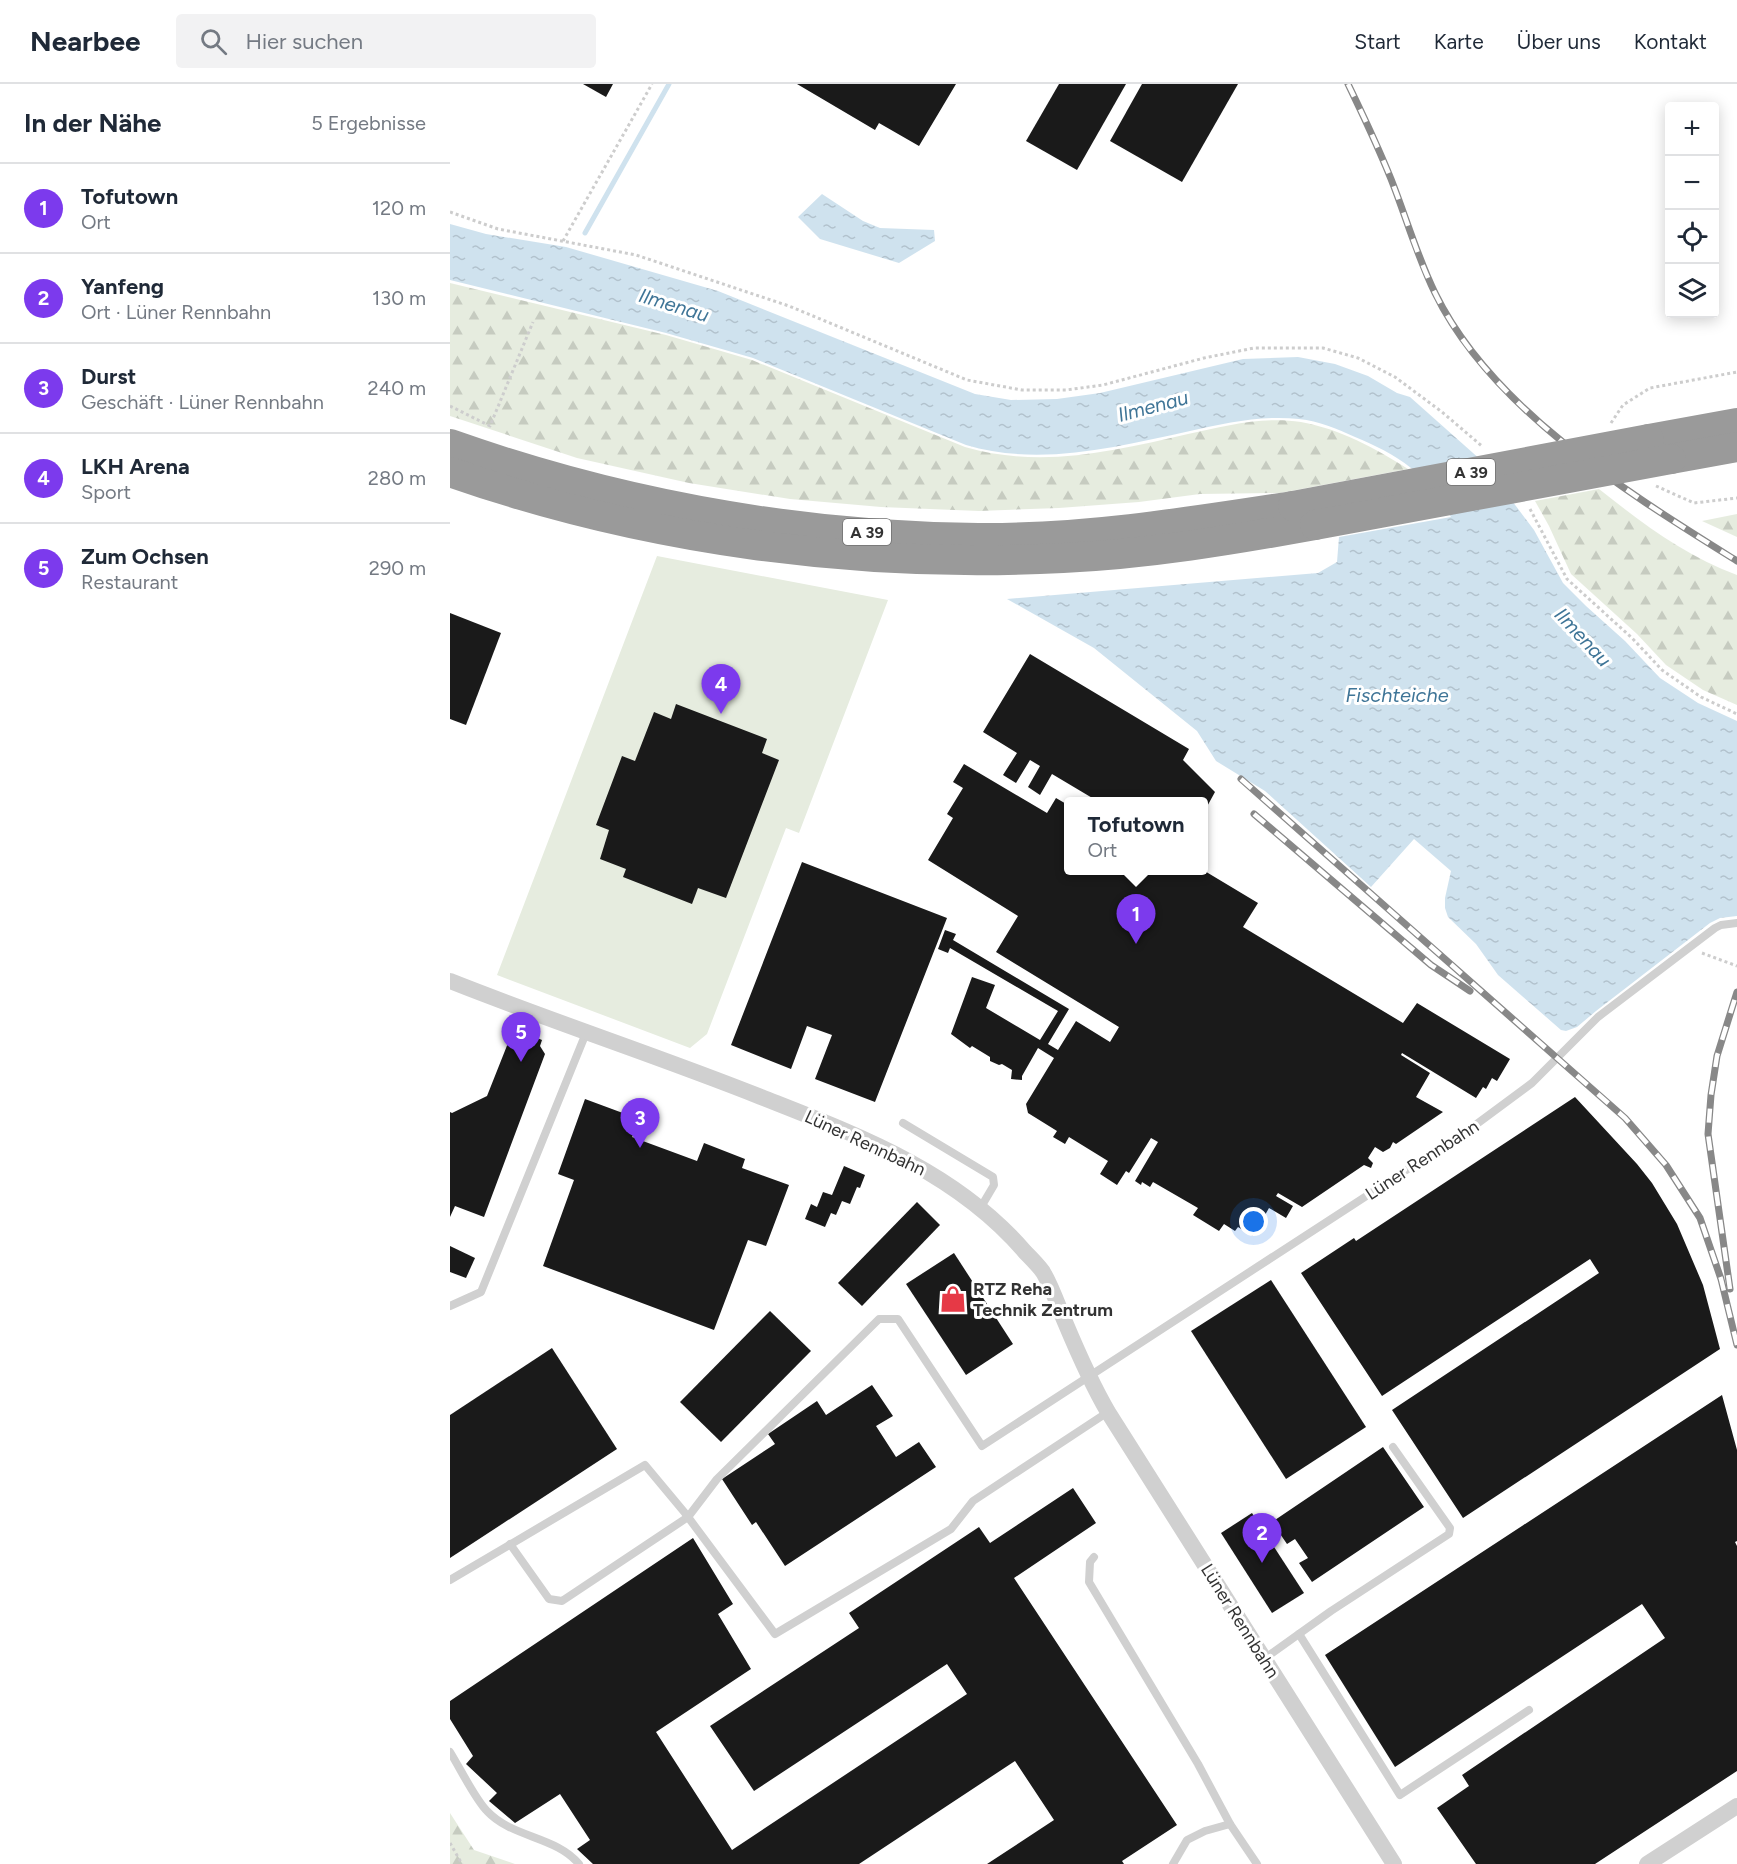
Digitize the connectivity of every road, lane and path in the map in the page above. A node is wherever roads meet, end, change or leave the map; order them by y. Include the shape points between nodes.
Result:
1 (652, 84) edge
2 (450, 212) edge
3 (563, 241) junction
4 (533, 322) dead end
5 (1737, 372) edge
6 (450, 406) edge
7 (1611, 423) dead end
8 (1737, 423) edge
9 (450, 444) edge
10 (1737, 447) edge
11 (1484, 448) dead end
12 (450, 472) edge
13 (1646, 482) dead end
14 (1737, 498) edge
15 (1527, 503) dead end
16 (1737, 714) edge
17 (1737, 923) edge
18 (1714, 959) dead end
19 (1737, 966) edge
20 (450, 981) edge
21 (586, 1033) junction
22 (903, 1123) dead end
23 (981, 1207) junction
24 (450, 1306) edge
25 (1088, 1377) junction
26 (1108, 1412) junction
27 (1393, 1447) dead end
28 (688, 1517) junction
29 (510, 1544) junction
30 (1094, 1557) dead end
31 (450, 1580) edge
32 (1299, 1635) junction
33 (1264, 1659) junction
34 (1529, 1710) dead end
35 (450, 1752) edge
36 (1737, 1806) edge
37 (1230, 1824) junction
38 (450, 1842) edge
39 (462, 1864) edge
40 (579, 1864) edge
41 (1173, 1864) edge
42 (1257, 1864) edge
43 (1394, 1864) edge
44 (1647, 1864) edge

1 - 3 path
2 - 3 path via 498,230
3 - 11 path via 636,255 789,306 967,380 1022,390 1103,386 1254,348 1323,348 1358,358 1395,377
4 - 6 path via 490,426
5 - 7 path via 1650,388 1623,405
8 - 9 highway, A 39, bridge via 1293,506 1142,528 978,538 787,525 684,509 570,483
10 - 12 highway, A 39, bridge via 1184,547 1063,558 980,560 786,549 678,533 558,506
13 - 14 path via 1694,503
15 - 16 path via 1567,579 1662,670 1701,697
17 - 25 lane, Lüner Rennbahn via 1715,928 1598,1017 1532,1083 1504,1105
18 - 19 path
20 - 21 street, Lüner Rennbahn
21 - 23 street, Lüner Rennbahn via 705,1074 843,1129 903,1157
21 - 24 lane via 480,1292
22 - 23 lane via 993,1177 994,1185
23 - 25 street, Lüner Rennbahn via 1044,1273
25 - 26 street, Lüner Rennbahn
25 - 28 lane via 982,1446 898,1319 879,1319 717,1479
26 - 28 lane via 973,1501 951,1529 775,1634
26 - 33 street, Lüner Rennbahn
27 - 32 lane via 1450,1528 1449,1534
28 - 29 lane via 645,1465
28 - 29 lane via 562,1601 549,1599
29 - 31 lane
30 - 37 lane via 1089,1562 1089,1582
32 - 33 lane
32 - 34 lane via 1400,1795
33 - 43 street, Lüner Rennbahn
35 - 40 lane via 487,1811 518,1830 559,1847
36 - 44 street
37 - 41 lane via 1187,1840
37 - 42 lane
38 - 39 path

